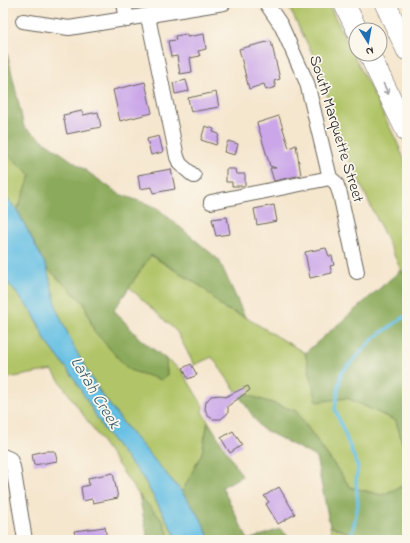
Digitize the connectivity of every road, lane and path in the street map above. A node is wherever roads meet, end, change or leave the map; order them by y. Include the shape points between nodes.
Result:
1 (124, 3) edge
2 (224, 3) edge
3 (266, 3) edge
4 (344, 3) edge
5 (385, 3) edge
6 (148, 17) junction
7 (127, 20) junction
8 (23, 21) dead end
9 (353, 22) edge
10 (407, 50) edge
11 (373, 62) edge
12 (407, 132) edge
13 (194, 176) dead end
14 (330, 178) junction
15 (211, 202) dead end
16 (357, 272) dead end
17 (5, 456) edge
18 (25, 540) edge

1 - 7 street
2 - 6 street
3 - 14 street, South Marquette Street via 281,25 306,84
4 - 9 highway
5 - 10 highway
6 - 7 street
6 - 13 street via 177,157 180,164
7 - 8 street via 69,28
11 -> 12 highway
14 - 15 street
14 - 16 street, South Marquette Street via 336,183 340,194
17 - 18 street via 13,467

